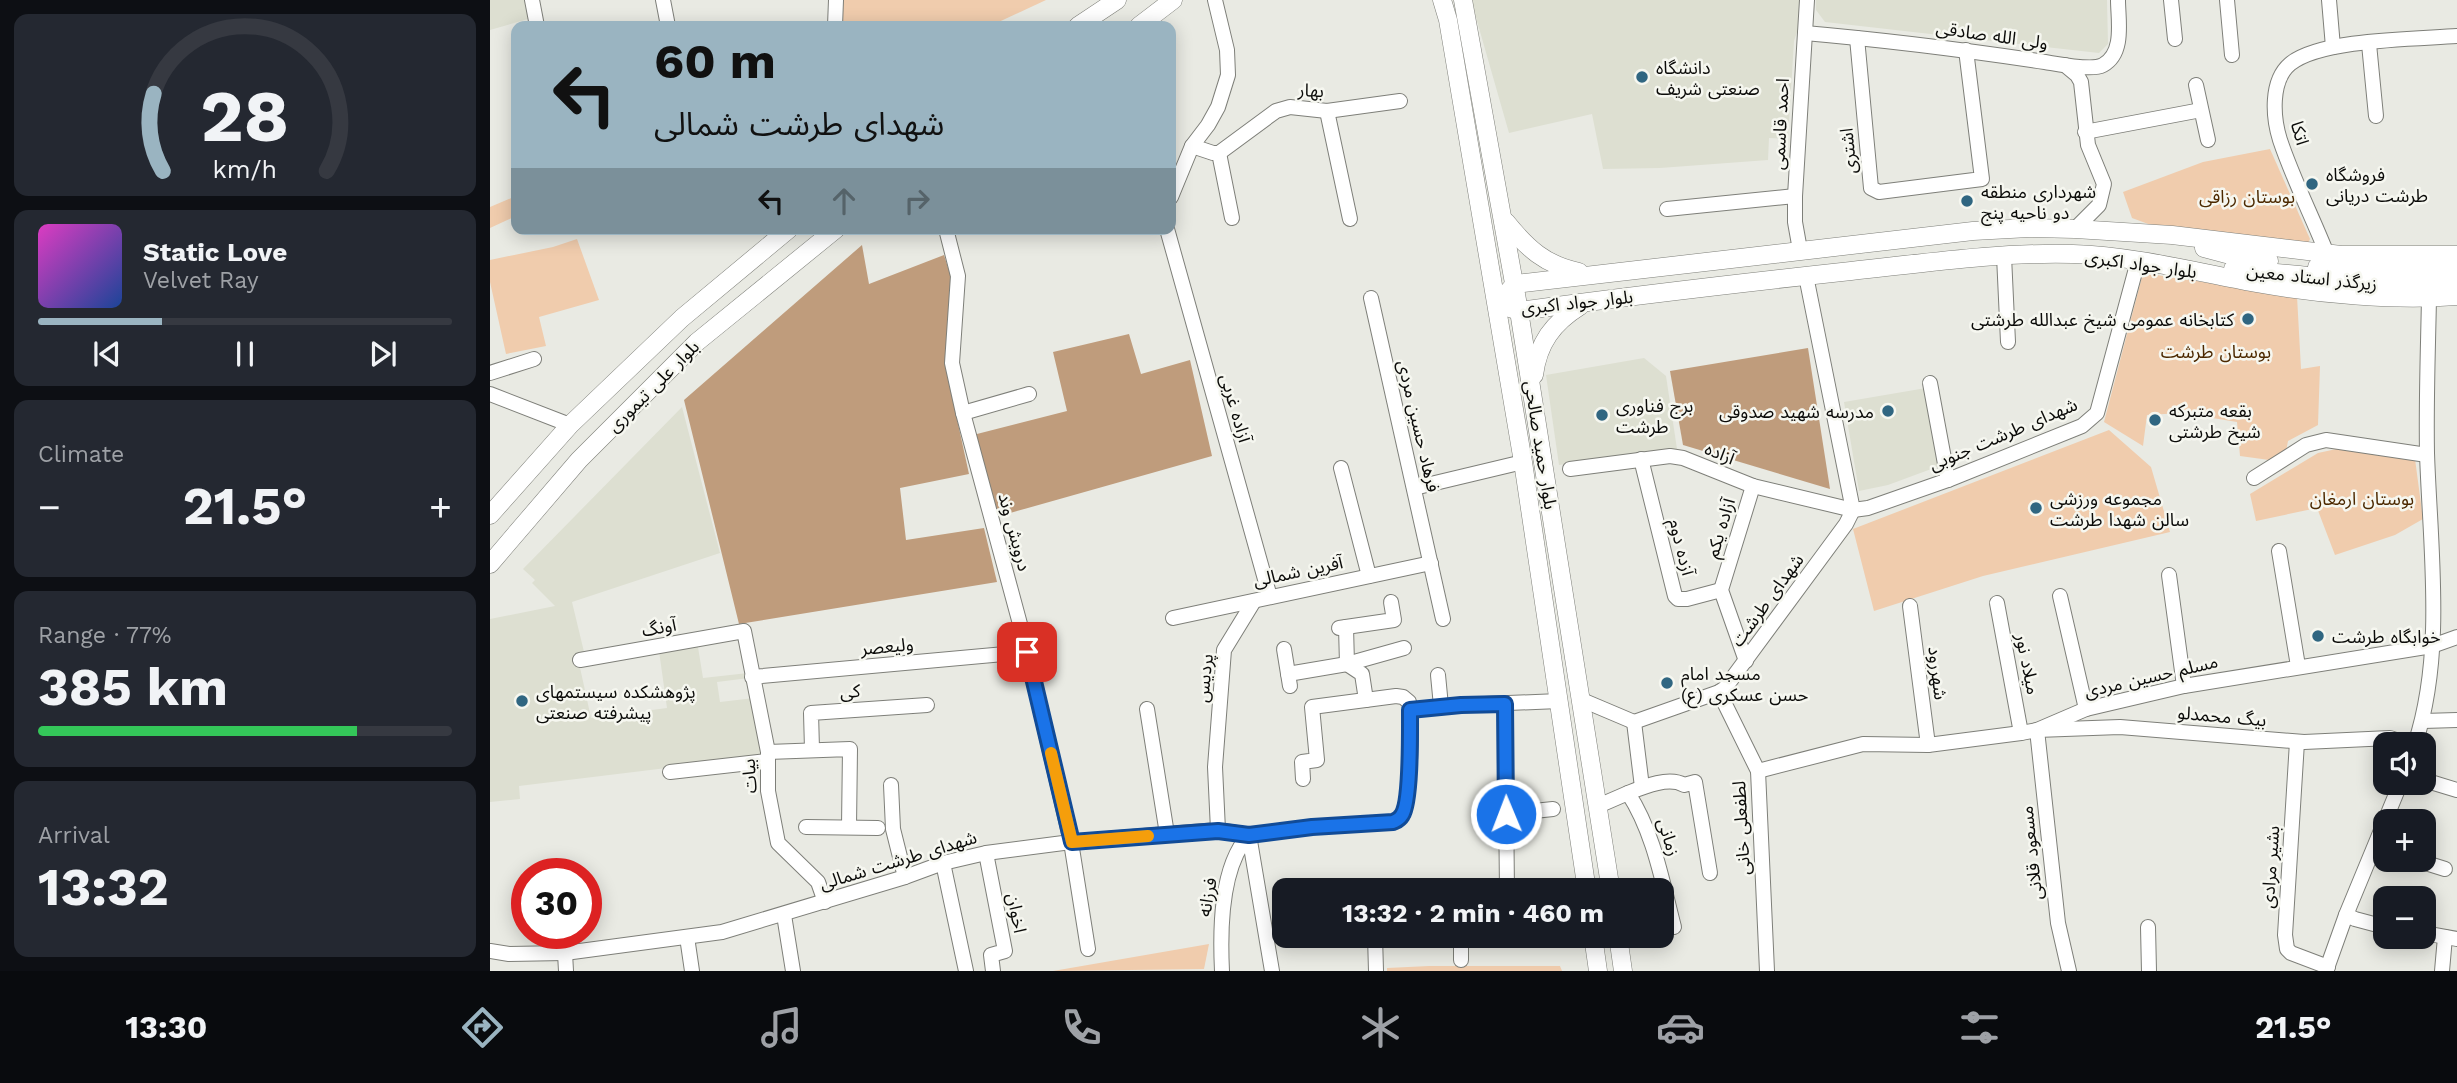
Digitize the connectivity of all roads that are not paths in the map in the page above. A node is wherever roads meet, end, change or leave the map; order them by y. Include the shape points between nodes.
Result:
1 (532, 0) edge
2 (663, 0) edge
3 (836, 0) edge
4 (1117, 0) edge
5 (1173, 0) edge
6 (1215, 0) edge
7 (1442, 0) edge
8 (1462, 0) edge
9 (1807, 0) edge
10 (2118, 0) edge
11 (2171, 0) edge
12 (2227, 0) edge
13 (2329, 0) edge
14 (536, 21) edge
15 (667, 21) edge
16 (835, 21) edge
17 (1086, 21) edge
18 (1146, 21) edge
19 (1805, 33) junction
20 (2457, 36) edge
21 (1857, 37) junction
22 (2175, 39) dead end
23 (2369, 44) junction
24 (2333, 47) junction
25 (1966, 50) junction
26 (2232, 55) dead end
27 (2065, 65) junction
28 (2196, 85) dead end
29 (1400, 101) dead end
30 (2201, 110) junction
31 (1327, 111) junction
32 (2376, 116) dead end
33 (2085, 132) junction
34 (2208, 140) dead end
35 (1192, 146) junction
36 (1219, 153) junction
37 (1176, 185) edge
38 (1795, 196) junction
39 (1667, 209) dead end
40 (1503, 217) junction
41 (1232, 218) dead end
42 (1350, 219) dead end
43 (2075, 229) junction
44 (782, 235) edge
45 (829, 235) edge
46 (948, 235) edge
47 (1169, 235) edge
48 (2172, 235) junction
49 (1800, 250) junction
50 (2327, 254) junction
51 (2457, 255) edge
52 (2004, 256) junction
53 (2138, 261) junction
54 (2167, 266) junction
55 (2457, 271) edge
56 (1592, 274) junction
57 (1807, 276) junction
58 (2457, 283) edge
59 (1515, 285) junction
60 (2457, 296) edge
61 (1371, 298) dead end
62 (2429, 298) junction
63 (1586, 302) junction
64 (1497, 304) junction
65 (1519, 311) junction
66 (2008, 342) dead end
67 (534, 359) dead end
68 (490, 373) edge
69 (1509, 379) junction
70 (1531, 383) junction
71 (1930, 383) dead end
72 (490, 394) edge
73 (1028, 394) dead end
74 (963, 413) junction
75 (570, 425) junction
76 (2427, 455) junction
77 (1642, 459) junction
78 (1522, 462) junction
79 (1341, 468) dead end
80 (1570, 469) dead end
81 (2255, 478) dead end
82 (1948, 480) junction
83 (1753, 486) junction
84 (1414, 488) junction
85 (1853, 510) junction
86 (490, 515) edge
87 (2279, 551) dead end
88 (1431, 562) junction
89 (490, 564) edge
90 (2169, 575) dead end
91 (1369, 576) junction
92 (1721, 590) junction
93 (2060, 596) dead end
94 (1269, 597) junction
95 (1254, 601) junction
96 (1391, 602) dead end
97 (1997, 603) dead end
98 (1910, 606) dead end
99 (1173, 618) dead end
100 (1443, 619) dead end
101 (744, 631) joint
102 (2457, 637) edge
103 (2432, 646) junction
104 (1404, 648) dead end
105 (1284, 649) dead end
106 (1027, 652) junction
107 (580, 660) dead end
108 (1746, 661) junction
109 (1348, 664) junction
110 (2298, 666) junction
111 (1438, 675) dead end
112 (752, 677) junction
113 (2183, 687) junction
114 (1719, 692) junction
115 (1366, 700) junction
116 (1582, 700) junction
117 (1559, 701) junction
118 (1505, 704) junction
119 (927, 705) dead end
120 (1441, 706) junction
121 (1147, 709) dead end
122 (2086, 709) junction
123 (1410, 710) junction
124 (2457, 720) edge
125 (2423, 721) junction
126 (1634, 722) junction
127 (2037, 730) junction
128 (2416, 732) edge
129 (2021, 733) junction
130 (2373, 739) edge
131 (2297, 742) junction
132 (1927, 745) junction
133 (813, 749) junction
134 (768, 756) junction
135 (1758, 771) junction
136 (670, 772) dead end
137 (1303, 779) dead end
138 (2436, 784) edge
139 (891, 785) dead end
140 (1642, 787) junction
141 (2457, 790) edge
142 (1628, 793) junction
143 (1598, 806) junction
144 (1553, 809) dead end
145 (1506, 814) junction
146 (806, 827) dead end
147 (849, 827) junction
148 (878, 828) dead end
149 (1218, 831) junction
150 (1167, 834) junction
151 (1249, 835) junction
152 (1072, 842) junction
153 (986, 853) junction
154 (943, 863) junction
155 (2373, 863) edge
156 (2436, 866) edge
157 (2445, 869) dead end
158 (1710, 873) dead end
159 (905, 877) junction
160 (1507, 878) edge
161 (1584, 878) edge
162 (1609, 878) edge
163 (1660, 878) edge
164 (825, 902) junction
165 (784, 915) junction
166 (2346, 915) junction
167 (2373, 924) edge
168 (2148, 927) dead end
169 (687, 937) junction
170 (2451, 938) edge
171 (1375, 948) edge
172 (1461, 948) edge
173 (1595, 948) edge
174 (1620, 948) edge
175 (1088, 949) dead end
176 (490, 951) edge
177 (565, 953) junction
178 (1461, 960) dead end
179 (2327, 969) edge
180 (566, 971) edge
181 (692, 971) edge
182 (793, 971) edge
183 (966, 971) edge
184 (993, 971) edge
185 (1223, 971) edge
186 (1272, 971) edge
187 (1376, 971) edge
188 (1598, 971) edge
189 (1623, 971) edge
190 (1767, 971) edge
191 (2069, 971) edge
192 (2149, 971) edge
193 (2442, 971) edge

1 - 14 street
2 - 15 street
3 - 16 street
4 - 17 main road
5 - 18 main road
6 - 35 street via 1228,75 1218,107
7 - 64 main road, بلوار حمید صالحی
8 - 40 main road, بلوار حمید صالحی
9 - 19 street, احمد قاسمی
10 - 27 street, ولی الله صادقی via 2118,41 2110,59 2096,67
11 - 22 street
12 - 26 street
13 - 24 street
19 - 21 street, ولی الله صادقی
19 - 38 street, احمد قاسمی
20 - 23 street, اتکا
21 - 25 street, ولی الله صادقی
21 - 25 street, اشتری via 1871,188 1879,192 1982,179
23 - 24 street, اتکا
23 - 32 street
24 - 50 street, اتکا via 2290,64 2280,76 2275,106 2280,141
25 - 27 street, ولی الله صادقی
27 - 33 street via 2081,82
28 - 30 street
29 - 31 street, بهار
30 - 33 street
30 - 34 street
31 - 36 street, بهار via 1290,107 1276,111
31 - 42 street
33 - 43 street via 2103,191 2094,212
35 - 36 street
35 - 37 street
36 - 41 street
38 - 39 street
38 - 49 street, احمد قاسمی
40 - 56 main road via 1544,261
40 - 59 main road, بلوار حمید صالحی
43 - 48 main road, بلوار جواد اکبری
43 - 49 main road, بلوار جواد اکبری via 1973,231
44 - 75 main road, بلوار علی تیموری via 682,318
45 - 89 main road, بلوار علی تیموری via 697,342 579,460
46 - 74 street, درویش‌ وند via 958,276 953,363
47 - 94 street, آزاده غربی
48 - 50 main road, بلوار جواد اکبری
48 - 55 main road, زیرگذر استاد معین via 2213,252 2301,265
49 - 56 main road, بلوار جواد اکبری
49 - 57 main road
50 - 51 main road, بلوار جواد اکبری
52 - 53 main road, بلوار جواد اکبری via 2074,254
52 - 57 main road, بلوار جواد اکبری
52 - 66 street
53 - 54 main road, بلوار جواد اکبری
53 - 82 street, شهدای طرشت جنوبی via 2096,413 2082,426
54 - 58 main road, زیرگذر استاد معین via 2258,271 2367,285
54 - 62 main road, بلوار جواد اکبری via 2337,293
56 - 59 main road, بلوار جواد اکبری
57 - 63 main road, بلوار جواد اکبری
57 - 85 street
59 - 64 main road, بلوار جواد اکبری
59 - 65 main road, بلوار حمید صالحی
60 - 62 main road, بلوار جواد اکبری
61 - 84 street, فرهاد حسین مردی
62 - 76 street
63 - 65 main road, بلوار جواد اکبری
63 - 70 main road via 1546,336
64 - 65 main road, بلوار جواد اکبری
64 - 69 main road, بلوار حمید صالحی
65 - 70 main road, بلوار حمید صالحی
67 - 68 street
69 - 70 main road via 1523,370
69 - 78 main road, بلوار حمید صالحی
70 - 116 main road, بلوار حمید صالحی
71 - 82 street
72 - 75 street
73 - 74 street
74 - 106 street, درویش‌ وند
75 - 86 main road, بلوار علی تیموری
76 - 81 street via 2326,440 2306,445
76 - 103 street
77 - 80 street, آزاده
77 - 83 street, آزاده via 1683,458
77 - 92 street, آزده دوم via 1675,596 1687,599
78 - 84 street
78 - 117 main road, بلوار حمید صالحی
79 - 91 street
82 - 85 street, شهدای طرشت جنوبی
83 - 85 street, آزاده
83 - 92 street, آزاده یکم
84 - 88 street, فرهاد حسین مردی
85 - 108 street, شهدای طرشت
87 - 110 street
88 - 91 street, آفرین شمالی
88 - 100 street, فرهاد حسین مردی
90 - 113 street
91 - 94 street, آفرین شمالی
92 - 108 street
93 - 122 street
94 - 95 street, آفرین شمالی
95 - 99 street, آفرین شمالی
95 - 149 street, پردیس via 1224,650 1215,767
96 - 109 street via 1394,620 1343,627
97 - 129 street, میلاد نور
98 - 132 street, شهررود
101 - 107 street, آونگ
101 - 112 street, بیات
102 - 103 street, مسلم حسین مردی
103 - 110 street, مسلم حسین مردی
103 - 125 street
104 - 109 street
105 - 109 street via 1289,680
106 - 112 street, ولیعصر
106 - 152 street, درویش‌ وند
108 - 114 street, شهدای طرشت
109 - 115 street via 1362,674
110 - 113 street, مسلم حسین مردی
111 - 120 street
112 - 134 street, بیات
113 - 122 street, مسلم حسین مردی
114 - 126 street, شهدای طرشت
114 - 135 street, لطفعلی خانی
115 - 123 street via 1403,696
115 - 137 street via 1312,707 1317,760 1302,762
116 - 117 main road
116 - 126 street
116 - 143 main road, بلوار حمید صالحی
117 - 118 street
117 - 161 main road, بلوار حمید صالحی
118 - 120 street
118 - 145 street
119 - 133 street, کی via 811,713
120 - 123 street
121 - 150 street
122 - 127 street, مسلم حسین مردی
123 - 151 street, شهدای طرشت شمالی via 1408,773 1402,815 1397,820
124 - 125 street
125 - 128 street
126 - 140 street
127 - 129 street, مسلم حسین مردی
127 - 131 street, بیگ محمدلو via 2120,727
127 - 191 street, مسعود قلانی via 2058,923
129 - 132 street, مسلم حسین مردی
130 - 131 street, بیگ محمدلو
131 - 179 street, بشیر مرادی via 2285,935 2291,953
132 - 135 street, مسلم حسین مردی via 1863,744
133 - 134 street
133 - 147 street via 850,749
134 - 136 street
134 - 164 street, بیات via 768,791 778,844 818,882
135 - 190 street, لطفعلی خانی
138 - 141 street
139 - 159 street via 893,828
140 - 142 street
140 - 158 street via 1695,782
142 - 143 street
142 - 163 street, زمانی via 1644,818
143 - 162 main road, بلوار حمید صالحی
144 - 145 street
145 - 160 street
146 - 147 street
147 - 148 street
149 - 150 street, شهدای طرشت شمالی
149 - 151 street, شهدای طرشت شمالی
150 - 152 street, شهدای طرشت شمالی
151 - 185 street, فرزانه via 1233,859 1221,929
151 - 186 street
152 - 153 street, شهدای طرشت شمالی
152 - 175 street, درویش‌ وند
153 - 154 street, شهدای طرشت شمالی
153 - 184 street, اخوان via 1004,951 991,955
154 - 159 street, شهدای طرشت شمالی
154 - 183 street
155 - 166 street
156 - 157 street
159 - 164 street, شهدای طرشت شمالی
164 - 165 street, شهدای طرشت شمالی
165 - 169 street, شهدای طرشت شمالی
165 - 182 street
166 - 167 street
166 - 179 street
168 - 192 street
169 - 177 street, شهدای طرشت شمالی
169 - 181 street
170 - 193 street
171 - 187 street
172 - 178 street
173 - 188 main road
174 - 189 main road
176 - 177 street, شهدای طرشت شمالی
177 - 180 street

